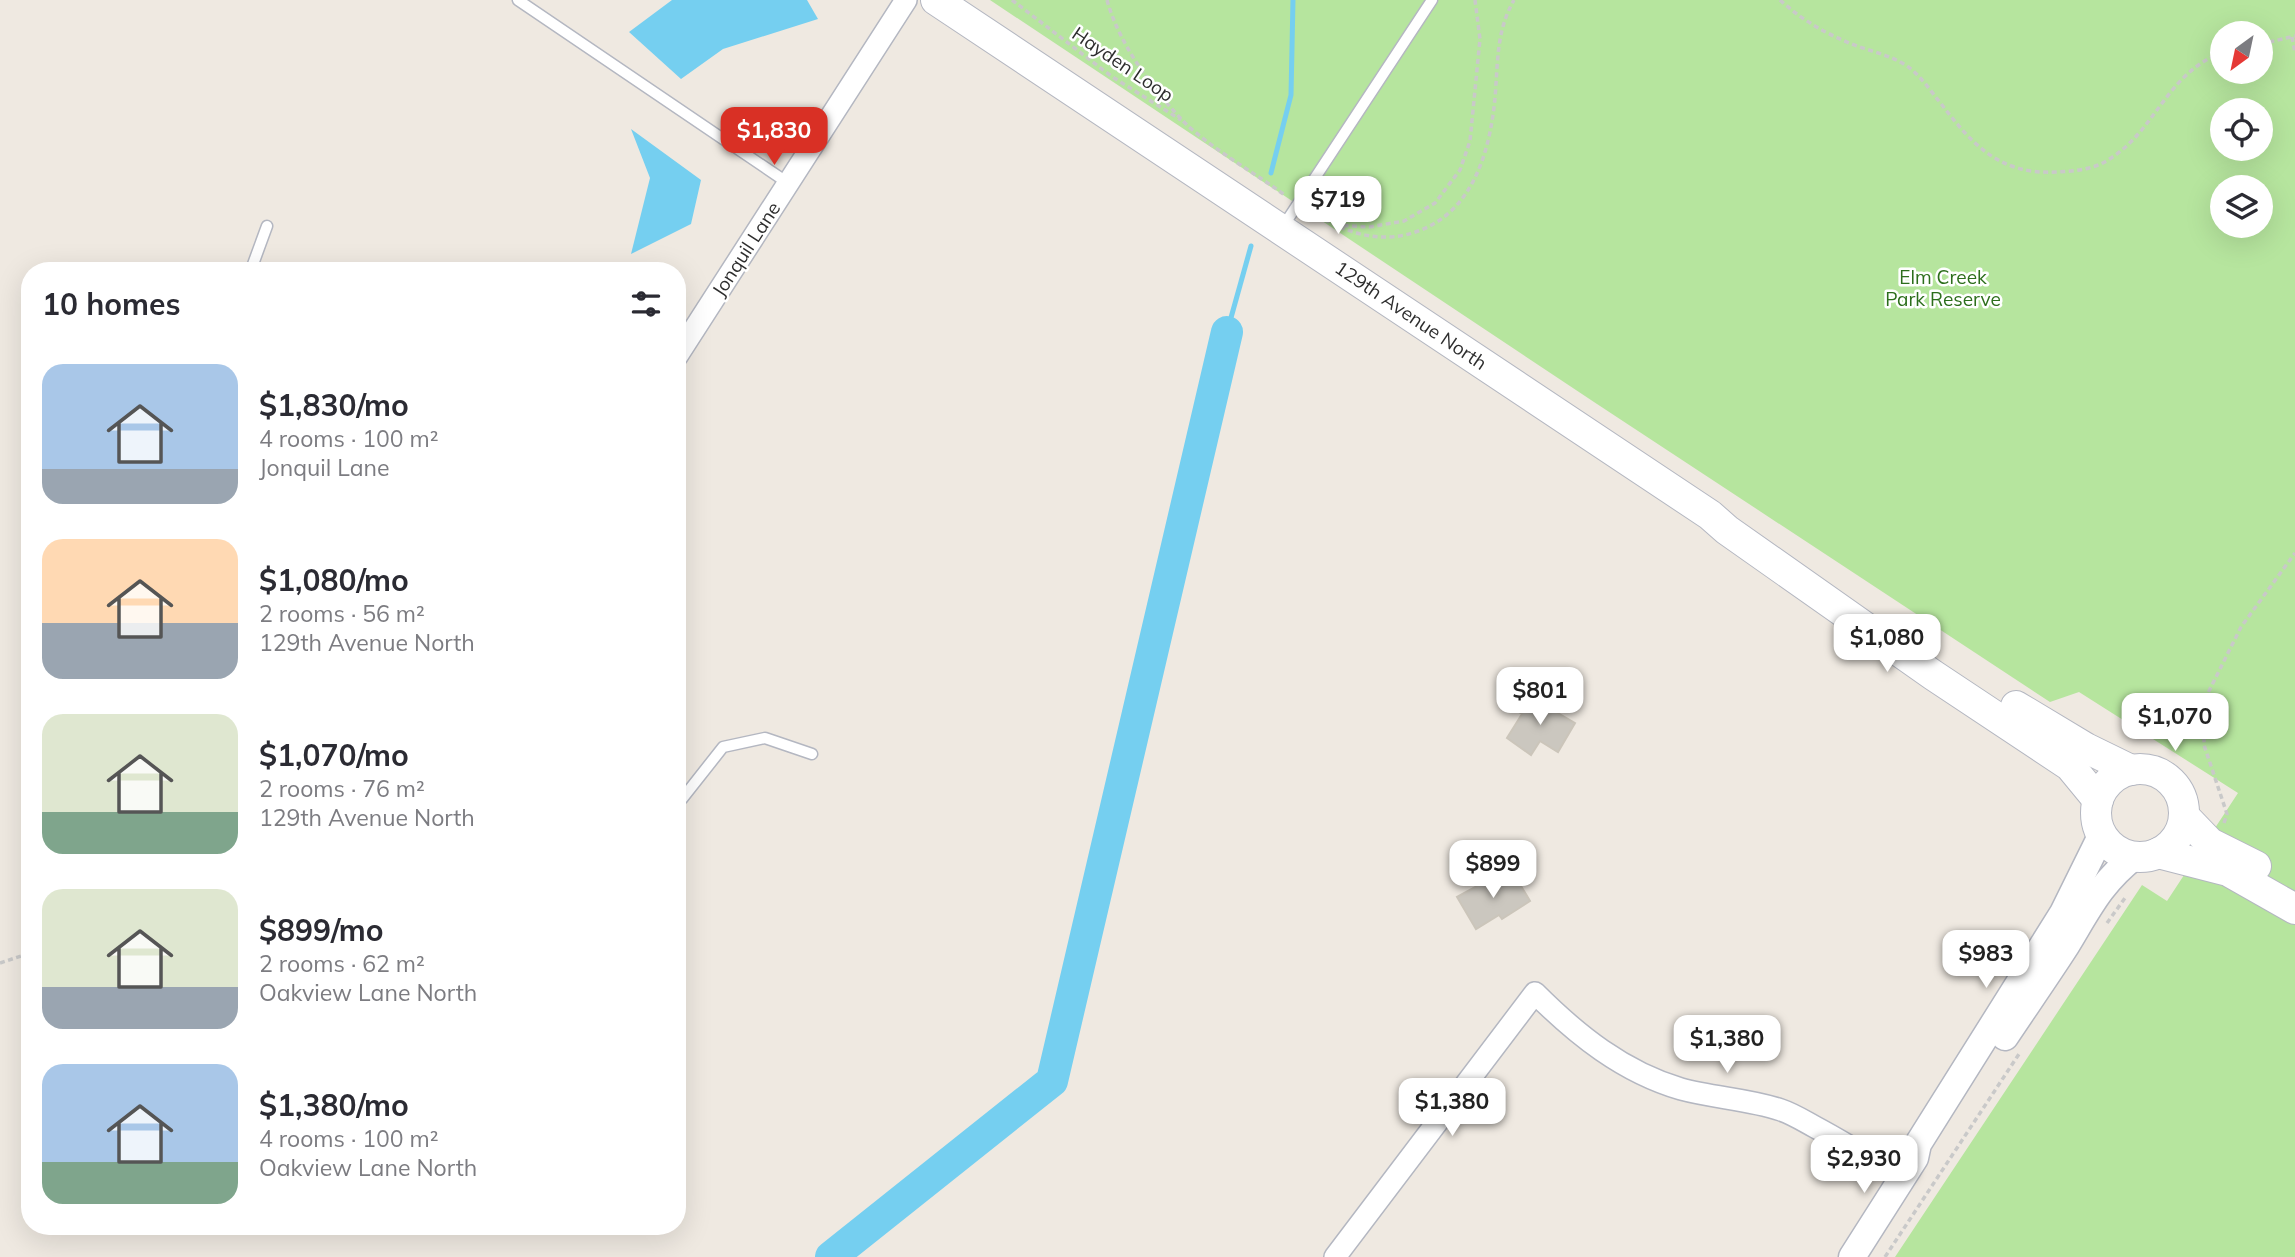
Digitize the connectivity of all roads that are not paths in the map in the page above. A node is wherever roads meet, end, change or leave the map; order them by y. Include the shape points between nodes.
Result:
1 (906, 0) edge
2 (936, 0) edge
3 (1432, 0) edge
4 (522, 2) edge
5 (788, 183) junction
6 (267, 226) dead end
7 (1282, 228) junction
8 (254, 262) edge
9 (686, 342) edge
10 (1710, 515) junction
11 (813, 754) dead end
12 (2131, 770) junction
13 (686, 793) edge
14 (2098, 800) junction
15 (2184, 816) junction
16 (2102, 834) junction
17 (2146, 855) junction
18 (2295, 890) edge
19 (2295, 909) edge
20 (1909, 1168) junction
21 (1335, 1257) edge
22 (1852, 1257) edge

1 - 5 street, Jonquil Lane
2 - 7 main road, 129th Avenue North
3 - 7 lane
4 - 5 lane
5 - 9 street, Jonquil Lane
6 - 8 lane
7 - 10 main road, 129th Avenue North
10 - 12 main road, 129th Avenue North via 1742,530 2050,728
10 - 14 main road, 129th Avenue North via 1933,675 2070,766
11 - 13 lane via 765,738 723,747
12 - 14 main road via 2110,780
12 - 15 main road via 2145,769 2169,780 2178,790
14 - 16 main road
15 - 17 main road via 2176,838
15 - 18 main road via 2210,843
16 - 17 main road via 2118,851
16 - 20 street via 2063,913 1918,1144
17 - 19 main road via 2228,871
17 - 20 street via 2106,881 1929,1152
20 - 21 street via 1784,1111 1682,1089 1630,1068 1600,1050 1535,993
20 - 22 street

